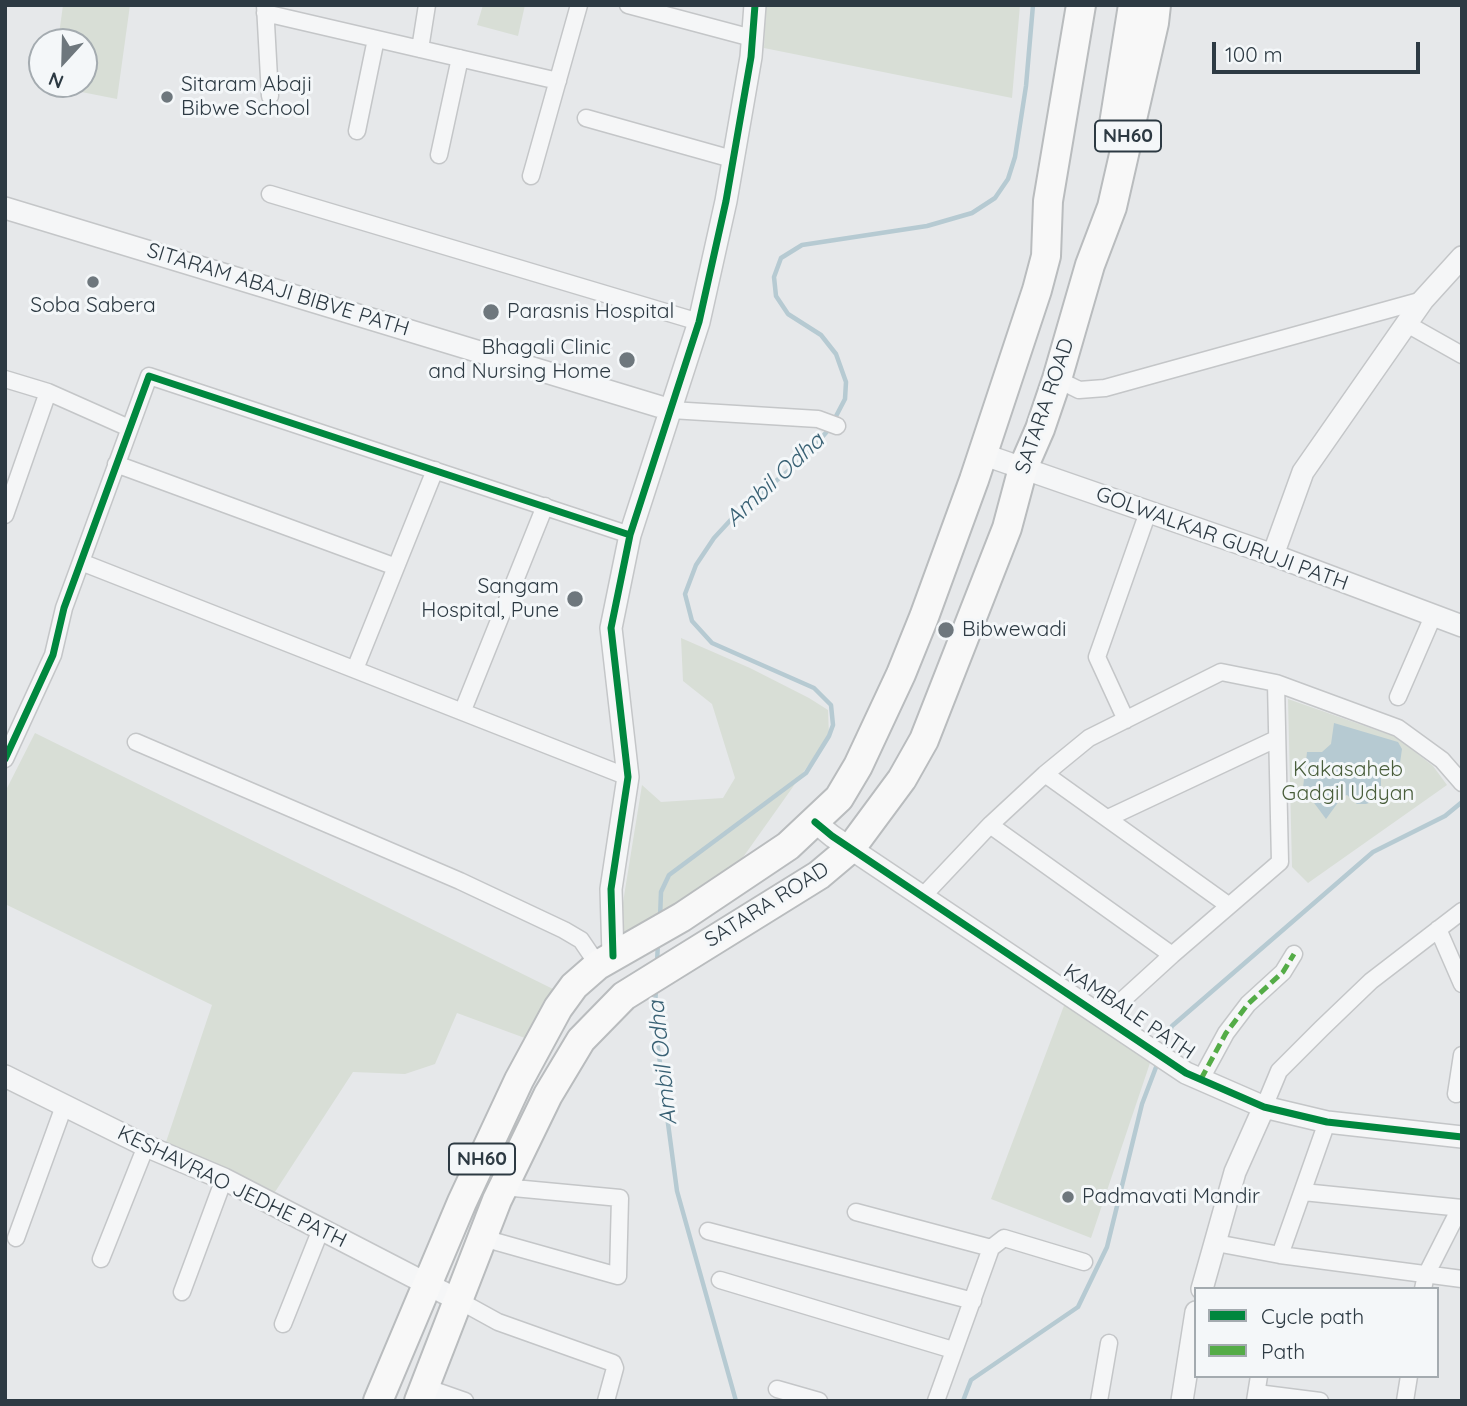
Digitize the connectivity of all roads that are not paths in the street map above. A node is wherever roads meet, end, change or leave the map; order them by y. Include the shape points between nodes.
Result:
1 (427, 5) edge
2 (579, 5) edge
3 (628, 5) edge
4 (755, 5) edge
5 (1081, 5) edge
6 (1093, 5) edge
7 (1133, 5) edge
8 (1156, 5) edge
9 (265, 9) edge
10 (660, 9) edge
11 (752, 38) junction
12 (376, 39) junction
13 (420, 49) junction
14 (460, 58) junction
15 (558, 81) junction
16 (270, 96) dead end
17 (586, 118) dead end
18 (357, 131) dead end
19 (439, 155) dead end
20 (732, 159) junction
21 (531, 176) dead end
22 (270, 194) dead end
23 (5, 208) edge
24 (1046, 256) junction
25 (1462, 257) edge
26 (1090, 265) junction
27 (1423, 300) junction
28 (699, 323) junction
29 (1406, 324) junction
30 (1462, 355) edge
31 (5, 379) edge
32 (1057, 379) junction
33 (48, 393) junction
34 (671, 410) junction
35 (837, 426) dead end
36 (129, 428) junction
37 (982, 454) junction
38 (116, 464) junction
39 (1023, 468) junction
40 (435, 470) junction
41 (545, 506) junction
42 (1148, 512) junction
43 (5, 515) edge
44 (630, 535) junction
45 (1273, 555) junction
46 (81, 562) junction
47 (396, 567) junction
48 (1434, 614) junction
49 (1462, 626) edge
50 (355, 669) junction
51 (1276, 683) junction
52 (1398, 697) dead end
53 (463, 710) junction
54 (1126, 720) junction
55 (1276, 739) junction
56 (136, 742) dead end
57 (5, 760) edge
58 (1045, 774) junction
59 (628, 777) junction
60 (1460, 781) edge
61 (1108, 818) junction
62 (815, 822) junction
63 (990, 825) junction
64 (851, 848) junction
65 (923, 896) junction
66 (1228, 905) junction
67 (1462, 911) edge
68 (1438, 929) junction
69 (1172, 954) junction
70 (1294, 954) dead end
71 (613, 956) junction
72 (1462, 984) edge
73 (1104, 1017) junction
74 (1462, 1055) edge
75 (5, 1076) edge
76 (1201, 1079) junction
77 (1456, 1094) dead end
78 (64, 1106) junction
79 (1264, 1107) junction
80 (1327, 1122) junction
81 (1462, 1137) edge
82 (146, 1146) junction
83 (224, 1179) junction
84 (503, 1187) junction
85 (1303, 1192) junction
86 (1461, 1208) edge
87 (856, 1212) dead end
88 (321, 1229) junction
89 (708, 1231) dead end
90 (16, 1238) dead end
91 (483, 1238) junction
92 (1216, 1243) junction
93 (991, 1248) junction
94 (1280, 1255) junction
95 (101, 1259) dead end
96 (1083, 1262) dead end
97 (1462, 1279) edge
98 (720, 1280) dead end
99 (1424, 1282) edge
100 (426, 1283) junction
101 (1203, 1287) edge
102 (182, 1292) dead end
103 (458, 1300) junction
104 (973, 1301) junction
105 (283, 1324) dead end
106 (1194, 1325) edge
107 (1109, 1343) dead end
108 (953, 1350) junction
109 (1259, 1378) edge
110 (1409, 1378) edge
111 (777, 1390) dead end
112 (422, 1394) edge
113 (1256, 1397) edge
114 (378, 1401) edge
115 (465, 1401) edge
116 (606, 1401) edge
117 (819, 1401) edge
118 (936, 1401) edge
119 (1099, 1401) edge
120 (1182, 1401) edge
121 (1320, 1401) edge
122 (1405, 1401) edge

1 - 13 street
2 - 15 street
3 - 10 street
4 - 11 street
5 - 24 highway, SATARA ROAD / NH60 via 1048,201
6 - 24 highway via 1066,202
7 - 26 highway
8 - 26 highway, SATARA ROAD / NH60 via 1112,207
9 - 12 street
9 - 16 street
10 - 11 street
11 - 20 street
12 - 13 street
12 - 18 street
13 - 14 street
14 - 15 street
14 - 19 street
15 - 21 street
17 - 20 street
20 - 28 street
22 - 28 street
23 - 34 street, SITARAM ABAJI BIBVE PATH
24 - 37 highway, SATARA ROAD / NH60
25 - 27 street
26 - 32 highway, SATARA ROAD / NH60
27 - 29 street
27 - 32 street via 1105,388 1079,390
28 - 34 street
29 - 30 street
29 - 45 street via 1303,472
31 - 33 street
32 - 39 highway, SATARA ROAD / NH60
33 - 36 street
33 - 43 street
34 - 35 street via 818,419
34 - 44 street
36 - 38 street
36 - 40 street via 149,376
37 - 39 street, GOLWALKAR GURUJI PATH
37 - 62 highway, SATARA ROAD / NH60 via 885,711 839,798
38 - 46 street
38 - 47 street
39 - 42 street, GOLWALKAR GURUJI PATH
39 - 64 highway, SATARA ROAD / NH60 via 1007,528 924,740 902,779
40 - 41 street
40 - 47 street
41 - 44 street
41 - 53 street
42 - 45 street, GOLWALKAR GURUJI PATH
42 - 54 street via 1097,657
44 - 59 street via 611,628
45 - 48 street, GOLWALKAR GURUJI PATH
46 - 50 street
46 - 57 street via 53,655
47 - 50 street
48 - 49 street, GOLWALKAR GURUJI PATH
48 - 52 street
50 - 53 street
51 - 54 street via 1222,672
51 - 55 street
51 - 60 street via 1398,728 1442,760
53 - 59 street
54 - 58 street via 1089,738
55 - 61 street
55 - 66 street via 1280,862
56 - 71 street via 460,881
58 - 61 street
58 - 63 street
59 - 71 street via 611,889
61 - 66 street
62 - 64 street, KAMBALE PATH
62 - 71 highway, SATARA ROAD / NH60 via 756,869
63 - 65 street
63 - 69 street
64 - 65 street, KAMBALE PATH
64 - 84 highway, SATARA ROAD / NH60 via 819,875 624,996 582,1040 548,1095
65 - 73 street, KAMBALE PATH
66 - 69 street
67 - 68 street
68 - 72 street
68 - 79 street via 1371,981 1287,1062
69 - 73 street
70 - 76 street via 1226,1033
71 - 100 highway, SATARA ROAD / NH60 via 574,986 542,1035
73 - 76 street, KAMBALE PATH
74 - 77 street
75 - 78 street, KESHAVRAO JEDHE PATH
76 - 79 street, KAMBALE PATH
78 - 82 street, KESHAVRAO JEDHE PATH
78 - 90 street
79 - 80 street, KAMBALE PATH
79 - 92 street via 1235,1172
80 - 81 street, KAMBALE PATH
80 - 85 street
82 - 83 street, KESHAVRAO JEDHE PATH
82 - 95 street
83 - 88 street, KESHAVRAO JEDHE PATH
83 - 102 street
84 - 91 highway, SATARA ROAD / NH60
84 - 91 street via 620,1198 618,1276
85 - 86 street
85 - 94 street
86 - 99 street
87 - 93 street
88 - 100 street, KESHAVRAO JEDHE PATH
88 - 105 street
89 - 104 street
91 - 103 highway, SATARA ROAD / NH60
92 - 94 street
92 - 101 street
93 - 96 street via 1004,1238
93 - 104 street
94 - 99 street
97 - 99 street
98 - 108 street
100 - 103 street, KESHAVRAO JEDHE PATH
100 - 114 highway, SATARA ROAD / NH60
103 - 112 highway, SATARA ROAD / NH60
103 - 116 street via 498,1322 613,1363
104 - 108 street
106 - 120 street
107 - 119 street
108 - 118 street
109 - 113 street
110 - 122 street
111 - 117 street
112 - 115 street
113 - 121 street

